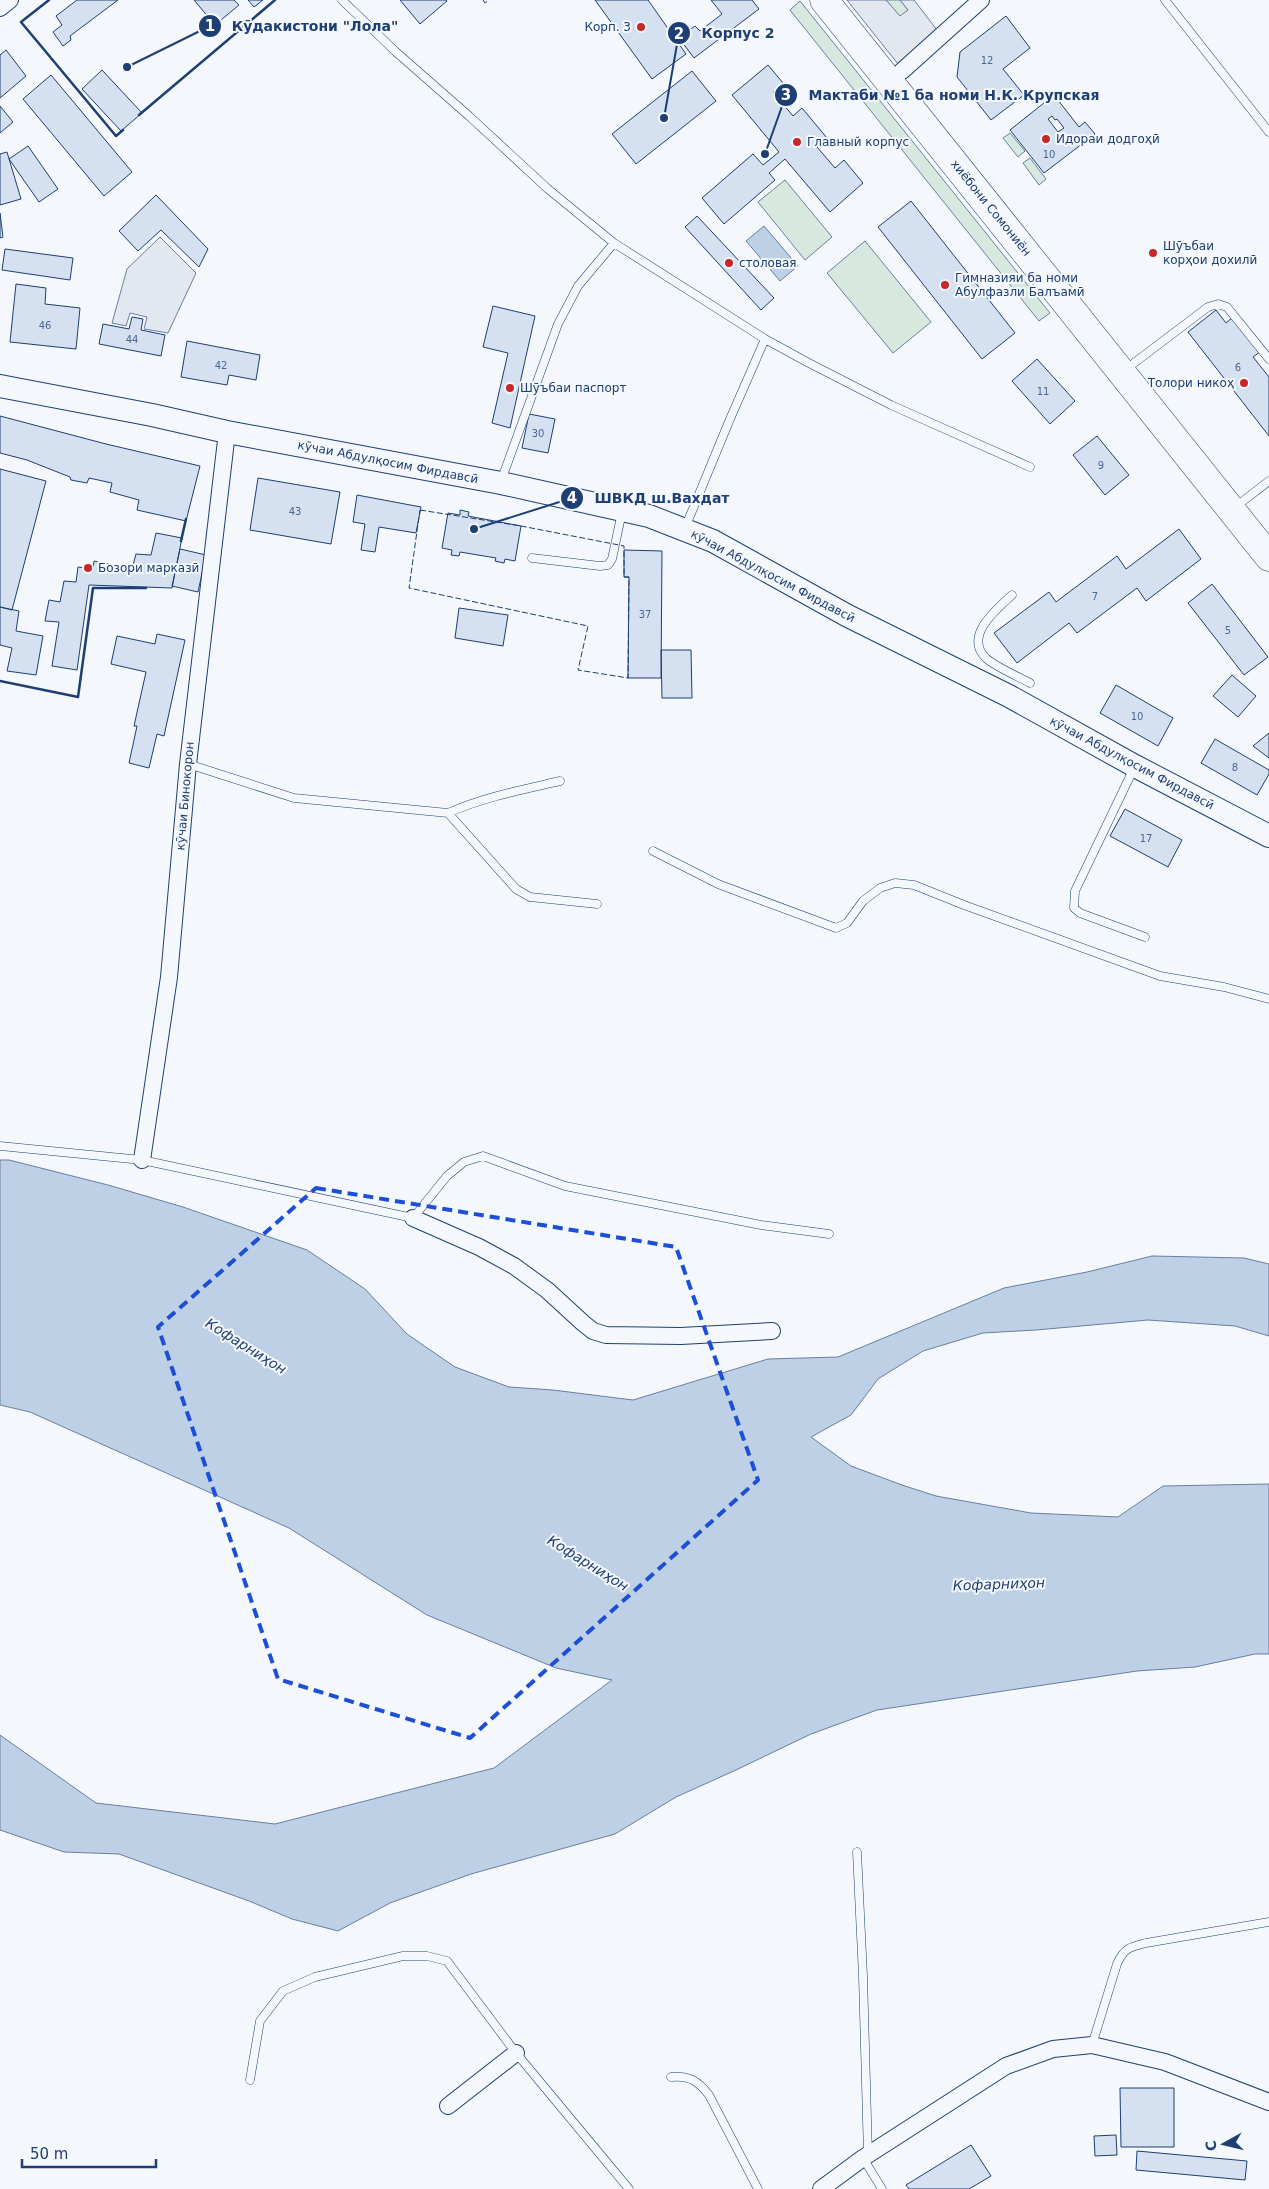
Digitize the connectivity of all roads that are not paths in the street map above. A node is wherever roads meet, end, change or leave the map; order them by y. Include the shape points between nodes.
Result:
1 (10, 0) edge
2 (342, 0) edge
3 (824, 0) edge
4 (845, 0) edge
5 (981, 0) edge
6 (1164, 0) edge
7 (0, 8) edge
8 (902, 71) junction
9 (1269, 132) edge
10 (614, 243) junction
11 (765, 339) junction
12 (1269, 359) edge
13 (1134, 363) junction
14 (0, 386) edge
15 (227, 432) junction
16 (1030, 467) dead end
17 (1269, 481) edge
18 (500, 483) junction
19 (1243, 501) junction
20 (622, 510) junction
21 (685, 529) junction
22 (1269, 533) edge
23 (1269, 557) edge
24 (532, 558) dead end
25 (1012, 595) dead end
26 (1030, 683) dead end
27 (188, 764) junction
28 (1135, 766) junction
29 (560, 781) dead end
30 (448, 813) junction
31 (1269, 836) edge
32 (653, 851) dead end
33 (597, 904) dead end
34 (1145, 937) dead end
35 (1269, 999) edge
36 (0, 1146) edge
37 (142, 1160) junction
38 (413, 1218) junction
39 (830, 1234) dead end
40 (772, 1331) dead end
41 (856, 1852) dead end
42 (1269, 1922) edge
43 (1092, 2045) junction
44 (516, 2053) junction
45 (671, 2077) dead end
46 (250, 2080) dead end
47 (1269, 2102) edge
48 (448, 2106) dead end
49 (865, 2157) junction
50 (628, 2189) edge
51 (758, 2189) edge
52 (821, 2189) edge
53 (882, 2189) edge

1 - 7 street
2 - 10 lane via 548,189
3 - 23 highway, хиёбони Сомониён
4 - 8 highway, хиёбони Сомониён
5 - 8 street
6 - 9 lane
8 - 13 highway, хиёбони Сомониён
10 - 11 lane
10 - 18 lane via 578,286 558,324
11 - 16 lane via 891,404
11 - 21 lane
12 - 13 lane via 1227,307 1218,304 1208,307
13 - 19 highway, хиёбони Сомониён
14 - 15 street, кӯчаи Абдулқосим Фирдавсӣ
15 - 18 street, кӯчаи Абдулқосим Фирдавсӣ
15 - 27 street, кӯчаи Бинокорон
17 - 19 lane
18 - 20 street, кӯчаи Абдулқосим Фирдавсӣ
19 - 22 highway, хиёбони Сомониён
20 - 21 street, кӯчаи Абдулқосим Фирдавсӣ
20 - 24 lane via 612,559 608,564 600,566
21 - 28 street, кӯчаи Абдулқосим Фирдавсӣ via 713,541 848,616 1009,696
25 - 26 lane via 988,618 978,642 986,658
27 - 30 lane via 294,798
27 - 37 street, кӯчаи Бинокорон via 167,994
28 - 31 street, кӯчаи Абдулқосим Фирдавсӣ
28 - 34 lane via 1075,891 1074,908
29 - 30 lane via 472,802
30 - 33 lane via 516,889 530,897
32 - 35 lane via 718,884 836,928 847,923 863,901 880,888 895,884 914,885 1160,976
36 - 37 lane
37 - 38 lane
38 - 39 lane via 447,1176 464,1162 483,1156 565,1186 761,1225
38 - 40 street via 514,1266 593,1331 606,1335 681,1336
41 - 49 lane via 864,1986
42 - 43 lane via 1132,1946 1122,1953 1117,1964
43 - 47 street via 1165,2062
43 - 49 street via 1052,2049 1006,2066
44 - 46 lane via 447,1961 427,1956 403,1956 315,1977 283,1992 260,2021
44 - 48 street
44 - 50 lane
45 - 51 lane via 689,2077 709,2095
49 - 52 street
49 - 53 lane

